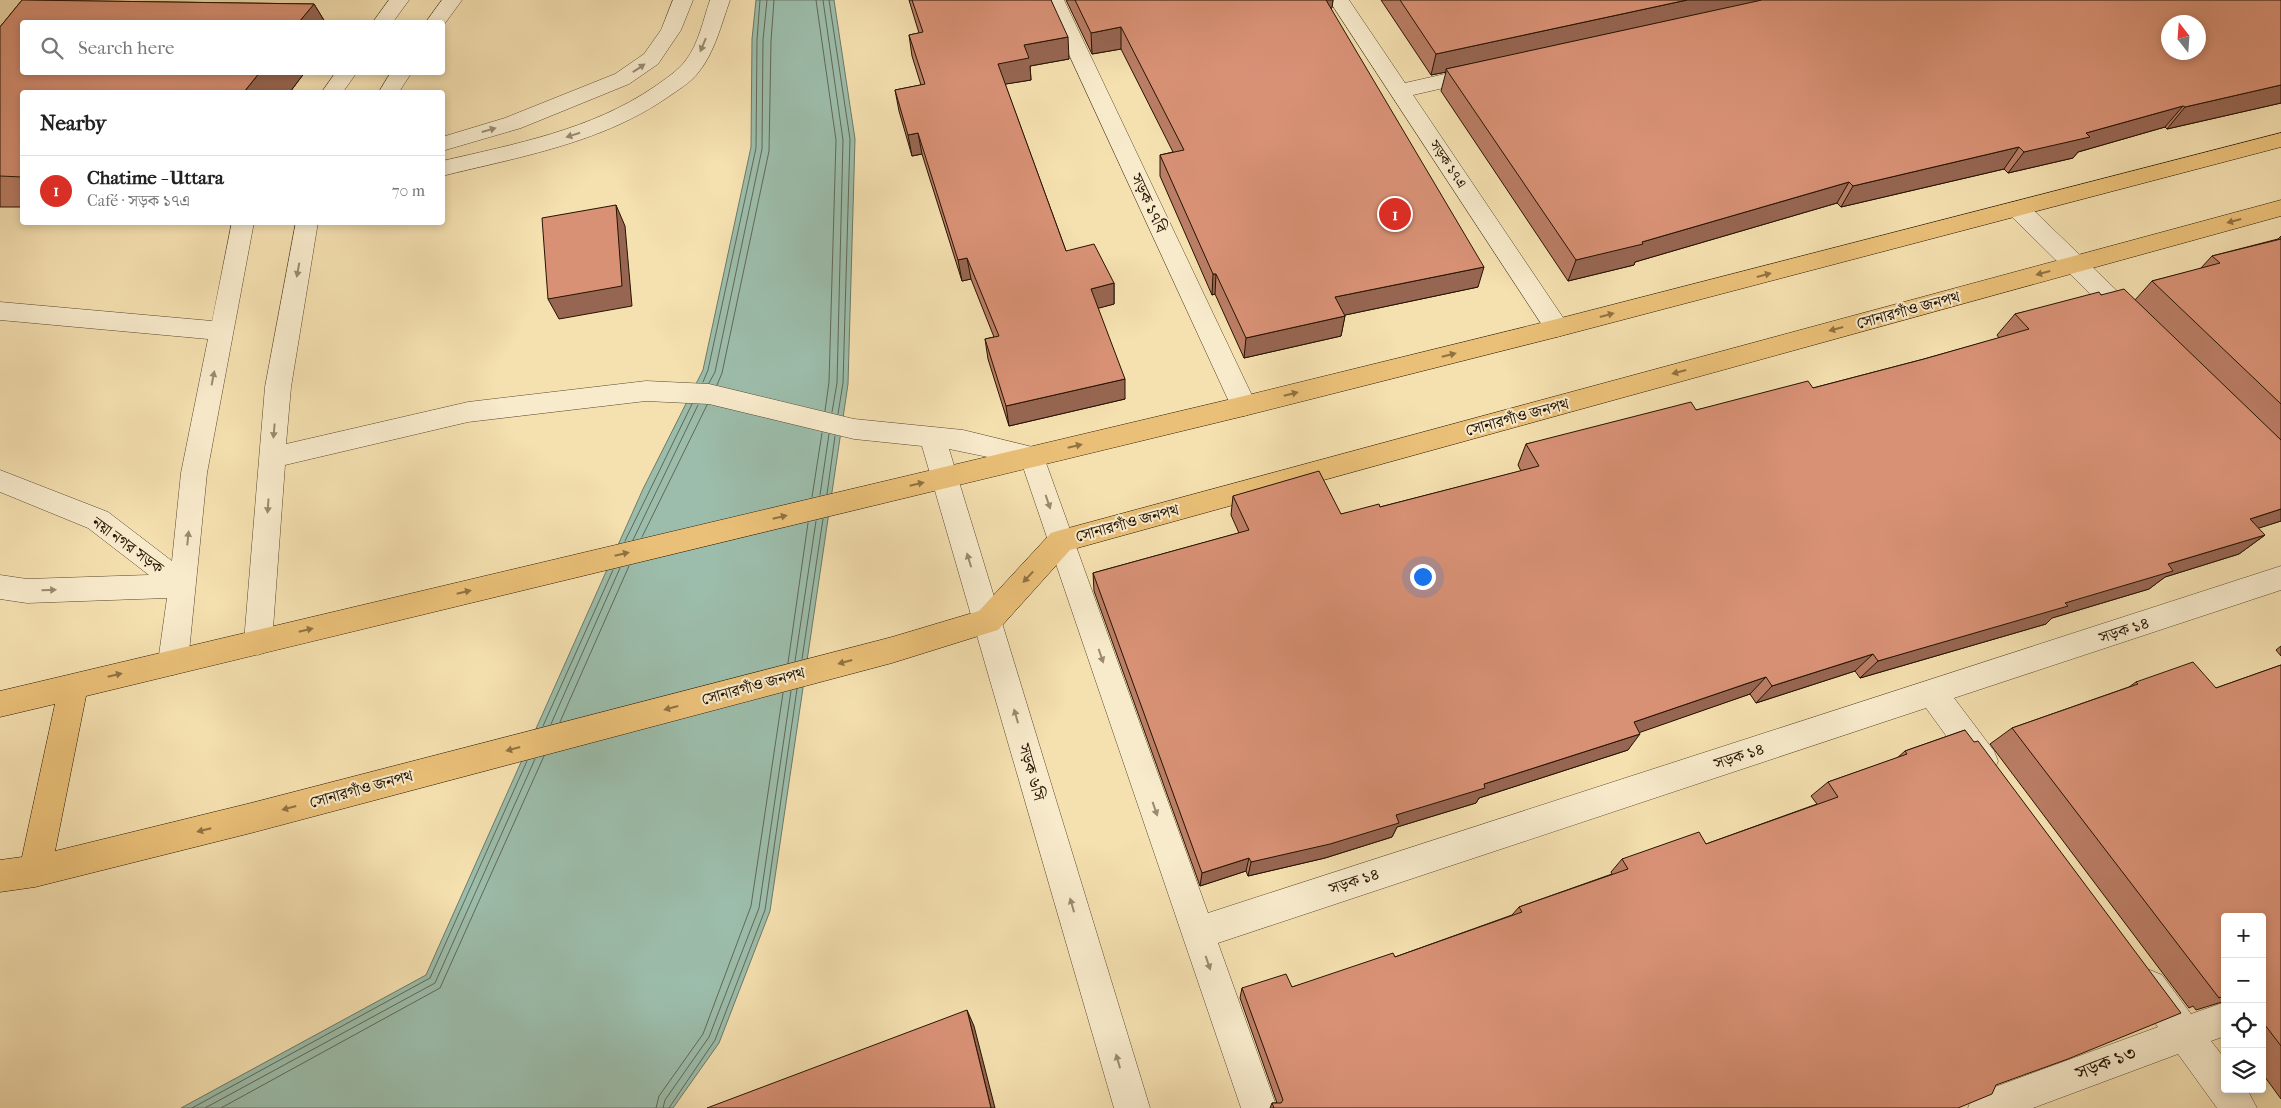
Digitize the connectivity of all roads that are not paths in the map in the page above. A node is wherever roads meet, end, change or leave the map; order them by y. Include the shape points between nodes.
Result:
1 (399, 0) edge
2 (452, 0) edge
3 (683, 0) edge
4 (720, 0) edge
5 (1054, 0) edge
6 (1339, 0) edge
7 (384, 20) edge
8 (437, 20) edge
9 (1496, 70) edge
10 (345, 75) edge
11 (400, 75) edge
12 (334, 90) edge
13 (390, 90) edge
14 (1400, 91) junction
15 (2281, 140) edge
16 (445, 143) edge
17 (445, 168) edge
18 (2281, 208) edge
19 (2018, 209) junction
20 (242, 225) edge
21 (306, 225) edge
22 (2076, 264) junction
23 (0, 311) edge
24 (1557, 328) junction
25 (222, 331) junction
26 (2147, 334) edge
27 (1244, 406) junction
28 (932, 437) junction
29 (1032, 456) junction
30 (271, 458) junction
31 (944, 477) junction
32 (0, 481) edge
33 (1062, 541) junction
34 (2281, 578) edge
35 (183, 586) junction
36 (0, 588) edge
37 (988, 621) junction
38 (258, 642) junction
39 (173, 662) junction
40 (74, 685) junction
41 (1932, 692) junction
42 (0, 704) edge
43 (2003, 788) edge
44 (35, 871) junction
45 (0, 876) edge
46 (1198, 933) junction
47 (2132, 962) edge
48 (2221, 1020) edge
49 (2185, 1034) junction
50 (2221, 1084) edge
51 (2228, 1093) edge
52 (1132, 1108) edge
53 (1259, 1108) edge
54 (1986, 1108) edge
55 (2239, 1108) edge

1 - 7 street
2 - 8 street
16 -> 3 street via 513,123 622,79 651,60 671,30
4 -> 17 street via 701,50 690,69 656,97 622,116 573,136
5 - 27 street, সড়ক ১৭বি
6 - 14 street, সড়ক ১৭এ
9 - 14 street
10 - 12 street
11 - 13 street
14 - 24 street, সড়ক ১৭এ
15 - 19 main road
18 -> 22 main road, সোনারগাঁও জনপথ
19 - 22 street
24 -> 19 main road
20 - 25 street
21 -> 30 street via 278,387
22 - 26 street
22 -> 33 main road, সোনারগাঁও জনপথ
23 - 25 street
27 -> 24 main road
35 -> 25 street via 194,473
29 -> 27 main road
28 - 29 street via 964,440
28 - 30 street via 854,429 710,394 646,391 468,412
28 - 31 street, সড়ক ৬সি
29 - 31 main road
29 -> 33 street
30 -> 38 street
37 -> 31 street, সড়ক ৬সি
38 -> 31 main road
32 - 35 street, নয়া নগর সড়ক via 98,520
33 -> 37 main road, সোনারগাঁও জনপথ
33 -> 46 street
34 - 41 street, সড়ক ১৪
36 -> 35 street via 27,591
35 - 39 street
37 -> 44 main road, সোনারগাঁও জনপথ via 892,650 251,818
52 -> 37 street, সড়ক ৬সি
38 - 39 main road
40 -> 39 main road
40 - 42 main road
40 - 44 main road
41 - 43 street
41 - 46 street, সড়ক ১৪
44 - 45 main road, সোনারগাঁও জনপথ
46 -> 53 street
47 - 49 street
48 - 49 street, সড়ক ১৩
49 - 50 street
49 - 54 street, সড়ক ১৩
51 - 55 street

